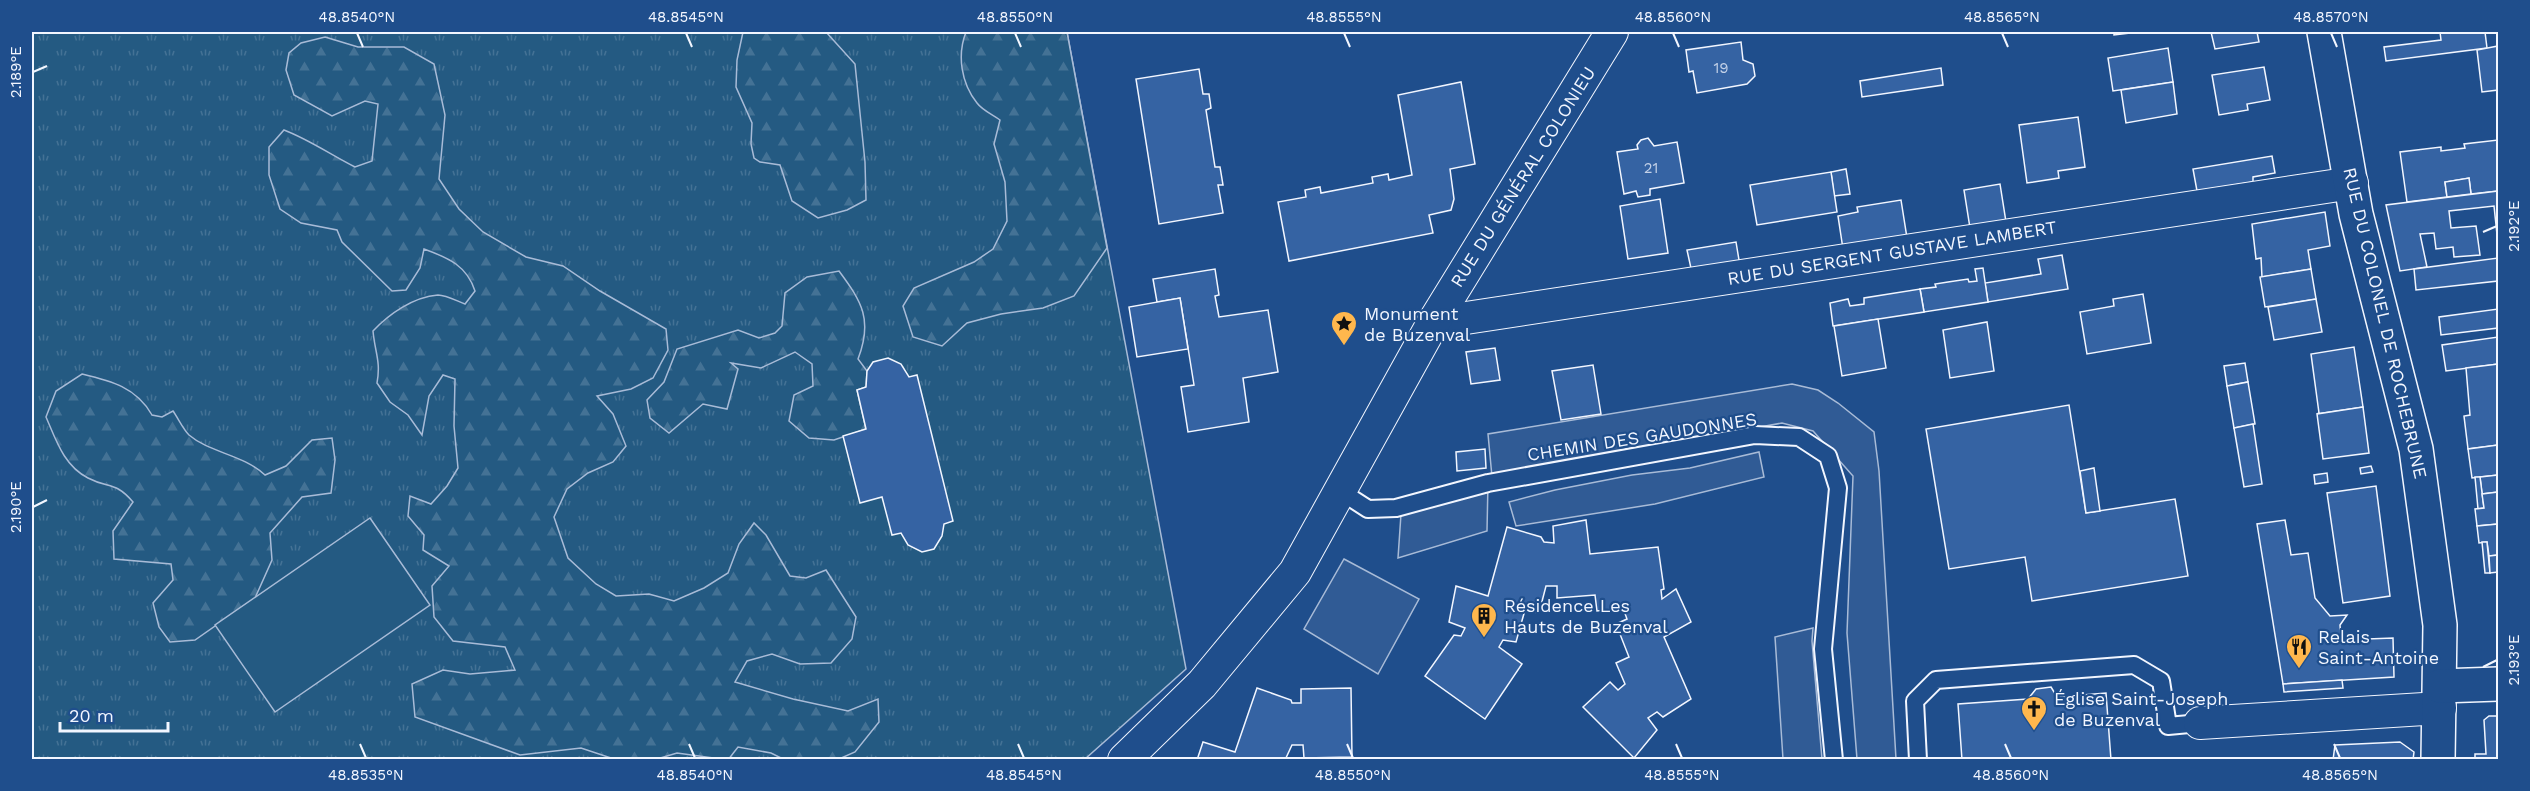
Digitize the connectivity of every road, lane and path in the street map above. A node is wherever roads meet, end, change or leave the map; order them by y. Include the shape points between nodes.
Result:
1 (1612, 32) edge
2 (2324, 32) edge
3 (2352, 183) junction
4 (1433, 323) junction
5 (1340, 491) junction
6 (2499, 684) edge
7 (2440, 697) junction
8 (2200, 723) joint
9 (1124, 759) edge
10 (1834, 759) edge
11 (1918, 759) edge
12 (2438, 759) edge

1 - 4 street, RUE DU GÉNÉRAL COLONIEU
2 - 3 street, RUE DU COLONEL DE ROCHEBRUNE
3 - 4 street, RUE DU SERGENT GUSTAVE LAMBERT
3 - 7 street, RUE DU COLONEL DE ROCHEBRUNE via 2356,214 2416,449 2440,625
4 - 5 street, RUE DU GÉNÉRAL COLONIEU
5 - 9 street, RUE DU GÉNÉRAL COLONIEU via 1295,572 1202,684
5 - 10 lane, CHEMIN DES GAUDONNES via 1368,509 1396,508 1488,483 1755,435 1799,437 1828,456 1838,488 1823,649
6 - 7 street
7 - 8 street
7 - 12 street, RUE DU COLONEL DE ROCHEBRUNE
8 - 11 lane via 2168,726 2162,681 2134,665 1936,680 1915,701

